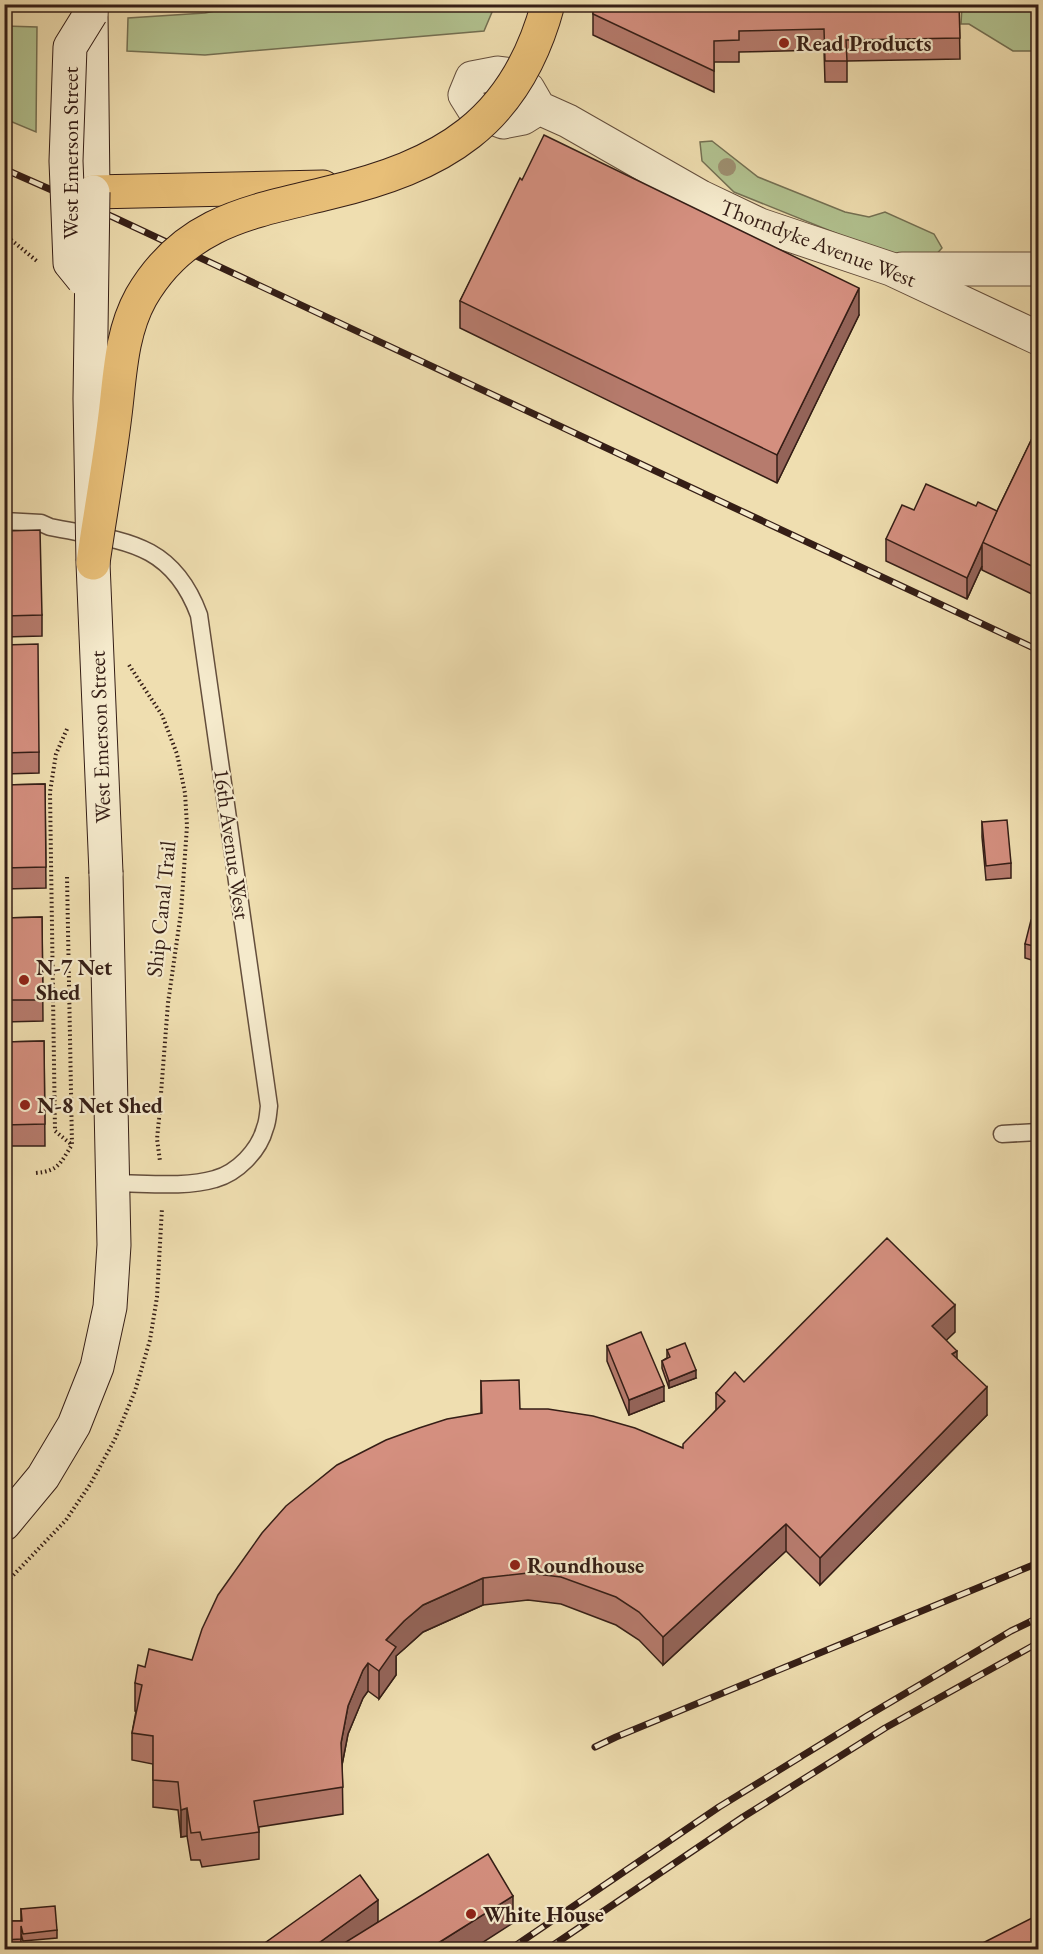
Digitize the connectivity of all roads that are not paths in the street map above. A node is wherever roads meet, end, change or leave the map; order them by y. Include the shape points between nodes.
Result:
1 (548, 4) edge
2 (90, 7) edge
3 (538, 108) dead end
4 (358, 186) junction
5 (93, 192) junction
6 (891, 269) junction
7 (1038, 269) edge
8 (92, 290) junction
9 (1038, 338) edge
10 (4, 521) edge
11 (93, 563) junction
12 (1038, 1132) edge
13 (1002, 1134) dead end
14 (113, 1183) junction
15 (4, 1524) edge

1 - 4 main road, bridge via 537,41 522,71 491,113 453,146 431,159
2 - 5 main road, West Emerson Street
2 - 8 main road, West Emerson Street, bridge via 70,47 66,161 70,263
3 - 6 main road, Thorndyke Avenue West via 760,225
4 - 5 main road, bridge
4 - 11 main road, bridge via 227,220 187,244 153,278 124,342
5 - 8 main road, West Emerson Street, bridge
6 - 7 main road
6 - 9 main road, Thorndyke Avenue West
8 - 11 main road, West Emerson Street, bridge
10 - 14 lane, 16th Avenue West via 41,523 148,550 182,580 199,615 269,1106 257,1148 241,1165 216,1179 196,1183
11 - 14 main road, West Emerson Street, bridge
12 - 13 lane
14 - 15 main road, West Emerson Street via 110,1307 97,1367 74,1425 43,1477

